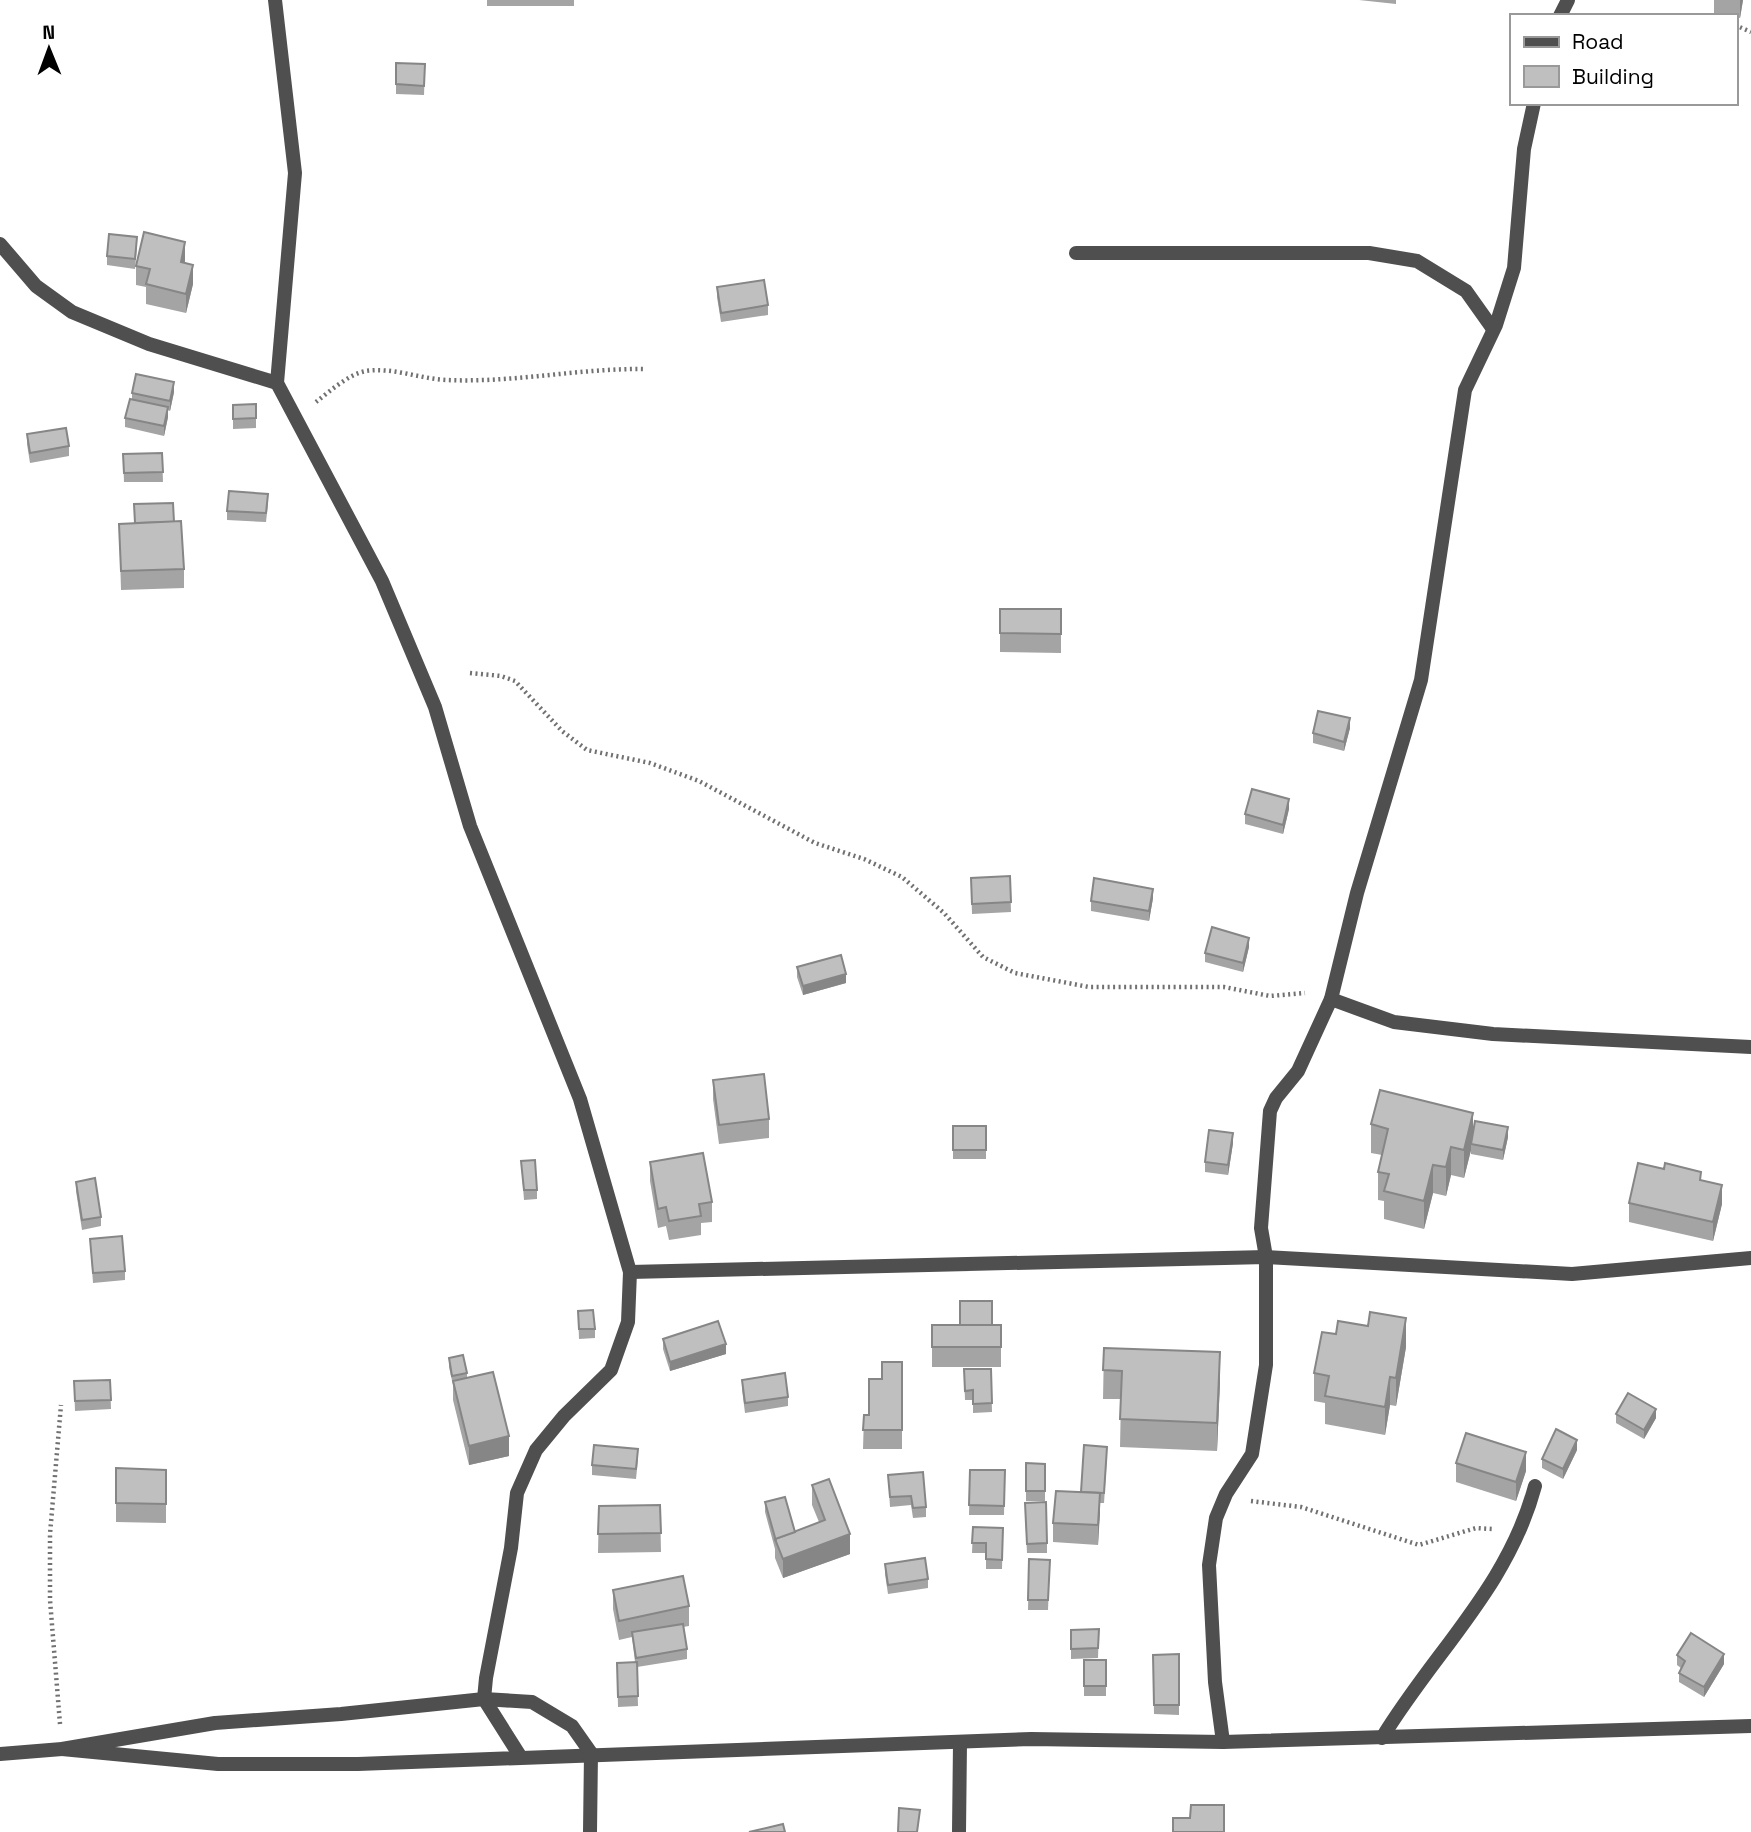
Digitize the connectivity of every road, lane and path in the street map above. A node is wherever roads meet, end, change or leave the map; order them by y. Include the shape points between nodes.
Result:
1 (275, 0) edge
2 (1534, 105) edge
3 (0, 244) edge
4 (1076, 253) dead end
5 (1493, 329) junction
6 (646, 369) dead end
7 (277, 383) junction
8 (294, 421) junction
9 (470, 673) dead end
10 (1331, 999) junction
11 (1751, 1047) edge
12 (1266, 1257) junction
13 (1751, 1258) edge
14 (630, 1272) junction
15 (61, 1405) dead end
16 (1535, 1486) dead end
17 (1226, 1494) junction
18 (1518, 1538) junction
19 (484, 1699) junction
20 (1751, 1727) edge
21 (1382, 1738) junction
22 (1223, 1742) junction
23 (960, 1743) junction
24 (62, 1749) junction
25 (591, 1753) junction
26 (0, 1754) edge
27 (520, 1756) junction
28 (590, 1832) edge
29 (959, 1832) edge

1 - 7 street via 295,173
2 - 5 street via 1524,149 1514,268
3 - 7 street via 36,286 72,312 149,344
4 - 5 street via 1369,253 1417,261 1465,290
5 - 10 street via 1465,390 1422,680 1357,893
6 - 8 path via 445,380 364,371 333,388
7 - 8 street
8 - 14 street via 382,581 435,707 470,826 580,1099
9 - 10 path via 515,681 562,731 587,750 650,763 699,781 815,843 902,877 944,913 983,957 1016,973 1089,987 1224,987 1270,996 1304,993
10 - 11 street via 1394,1022 1480,1033
10 - 12 street via 1297,1071 1270,1111 1261,1228
12 - 13 street via 1572,1275
12 - 14 street
12 - 17 street via 1266,1365 1252,1454
14 - 19 street via 628,1322 611,1370 536,1450 517,1493
15 - 24 path via 50,1535 50,1600
16 - 18 street
17 - 18 path via 1301,1507 1419,1545 1476,1528
17 - 22 street via 1216,1518 1209,1564
18 - 21 street via 1464,1627
19 - 24 street via 215,1723
19 - 25 street via 532,1702 572,1726
19 - 27 street
20 - 21 street
21 - 22 street
22 - 23 street via 1031,1739
23 - 25 street
23 - 29 street
24 - 26 street
24 - 27 street via 218,1764 358,1764
25 - 27 street
25 - 28 street

